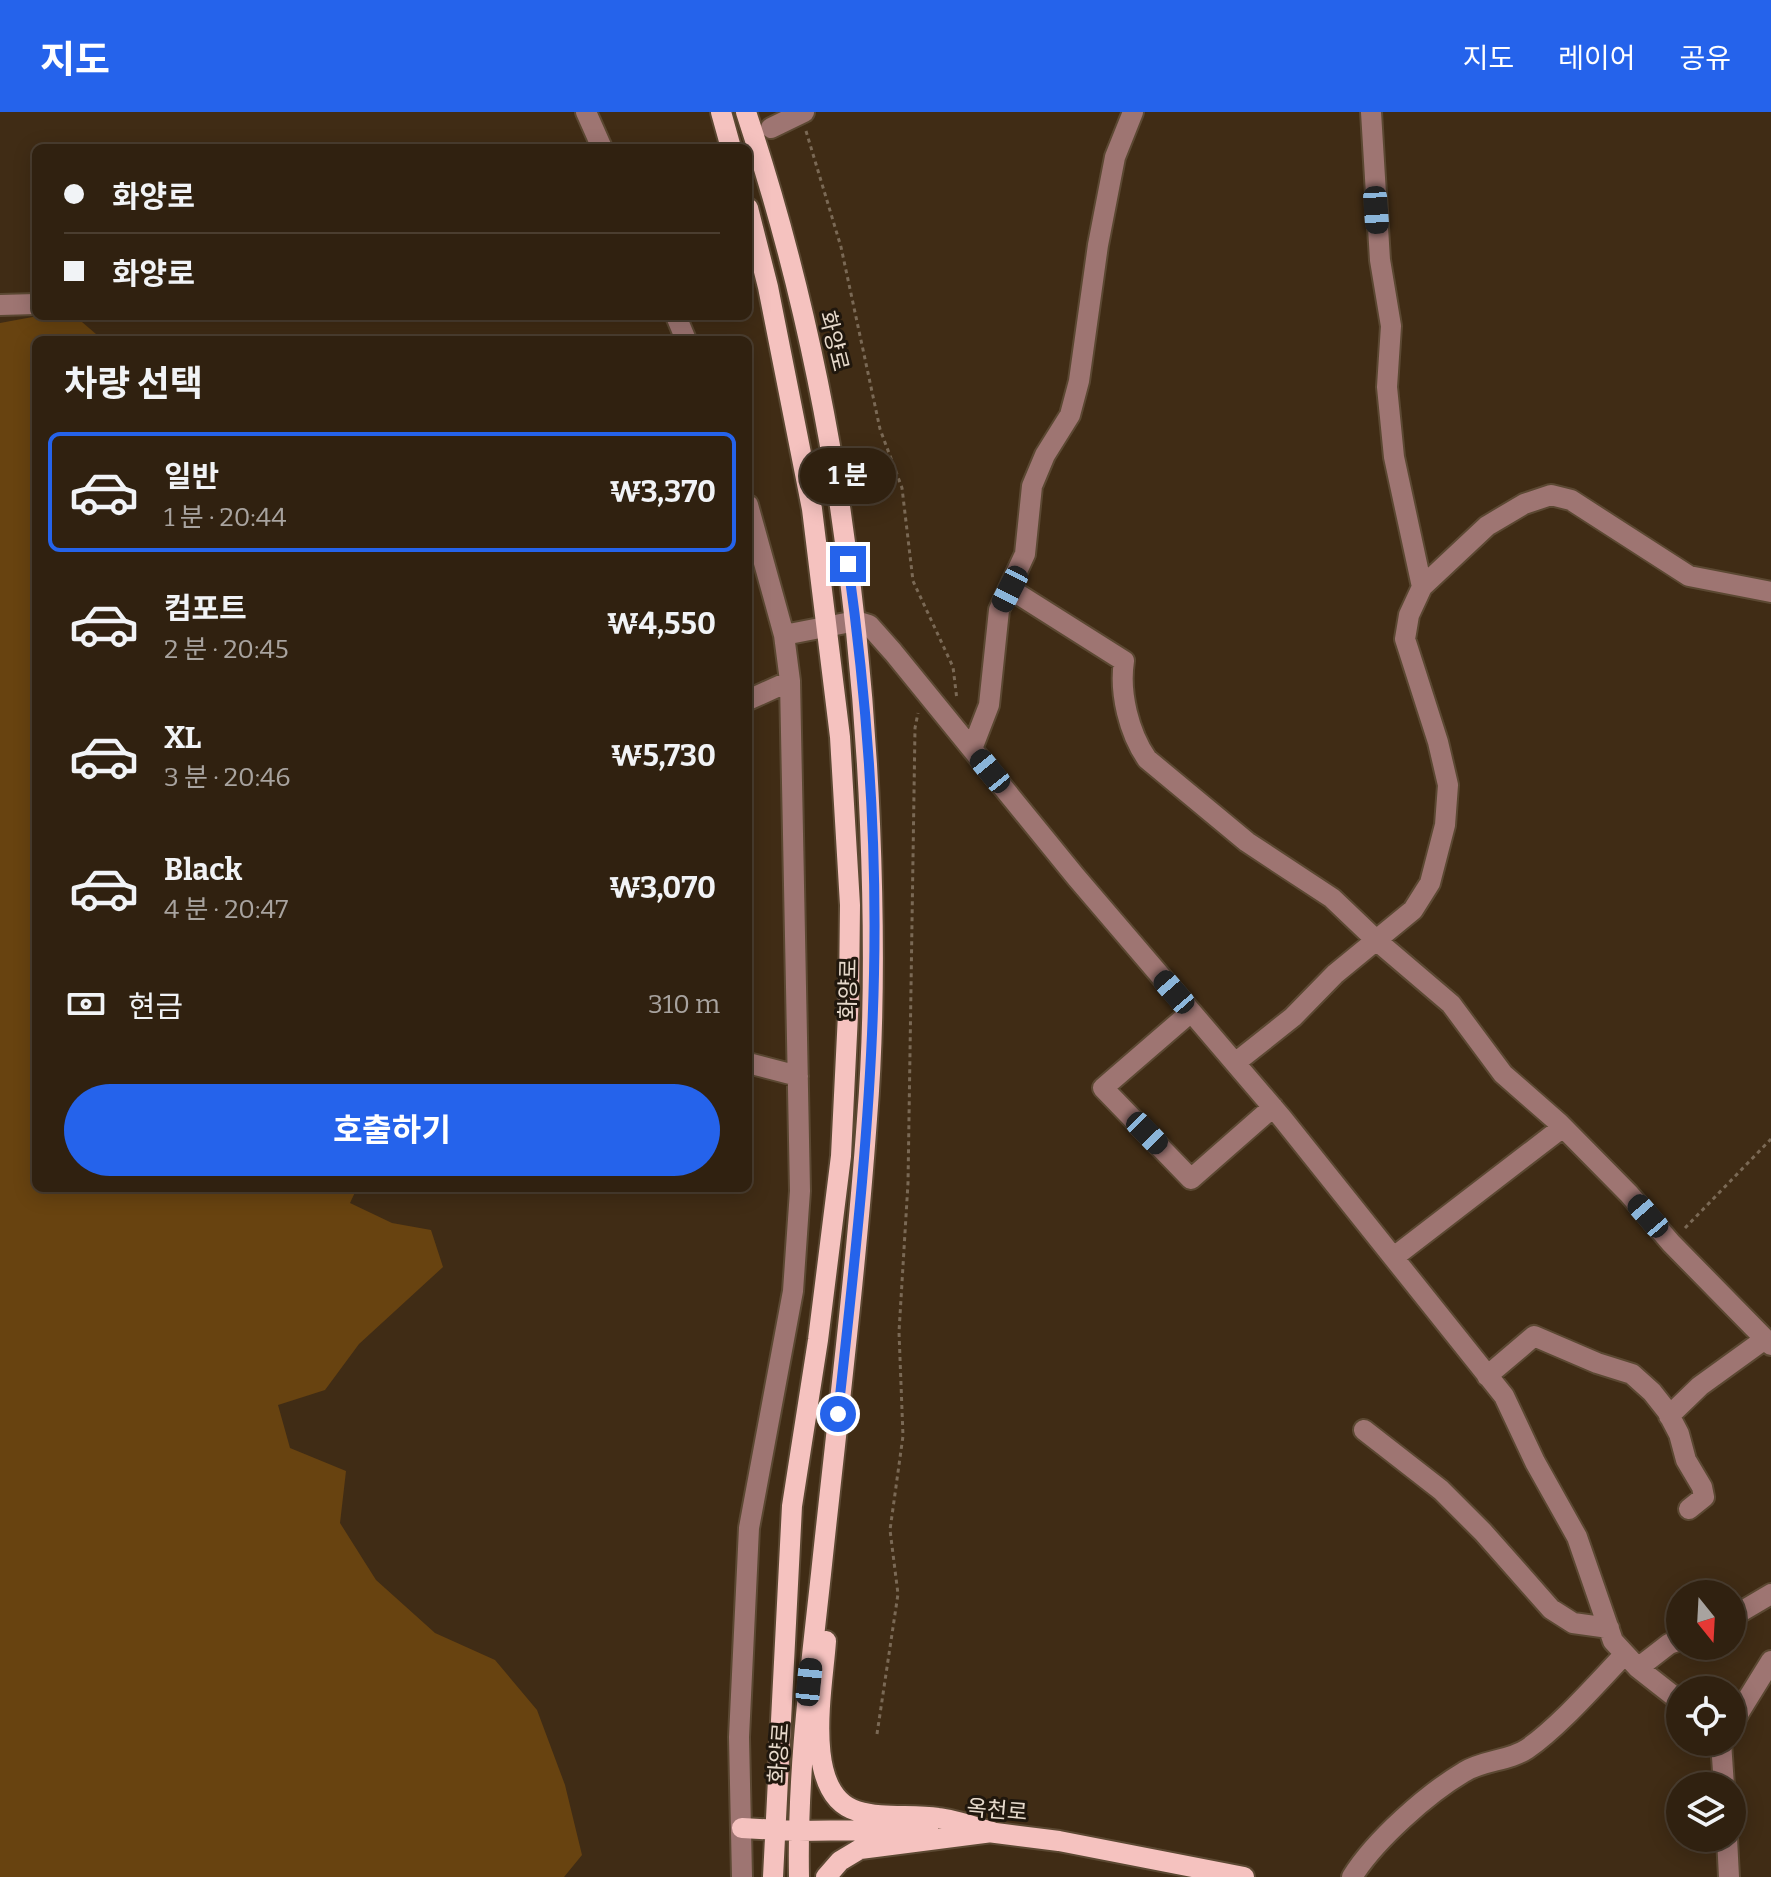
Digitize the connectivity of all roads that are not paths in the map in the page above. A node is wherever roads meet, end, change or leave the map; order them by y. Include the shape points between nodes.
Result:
1 (586, 112) edge
2 (721, 112) edge
3 (746, 112) edge
4 (802, 112) edge
5 (1133, 112) edge
6 (1371, 112) edge
7 (771, 128) dead end
8 (600, 144) edge
9 (730, 144) edge
10 (752, 224) edge
11 (32, 304) edge
12 (0, 305) edge
13 (752, 519) edge
14 (1422, 587) junction
15 (1010, 589) junction
16 (1771, 592) edge
17 (856, 621) junction
18 (827, 626) junction
19 (784, 635) junction
20 (790, 681) junction
21 (752, 698) edge
22 (972, 749) junction
23 (1376, 940) junction
24 (1191, 1012) junction
25 (1235, 1063) junction
26 (752, 1064) edge
27 (798, 1076) junction
28 (1273, 1107) junction
29 (1563, 1127) junction
30 (1394, 1257) junction
31 (1768, 1342) edge
32 (1487, 1376) junction
33 (1669, 1416) junction
34 (1364, 1430) dead end
35 (1689, 1509) dead end
36 (822, 1560) junction
37 (1771, 1594) edge
38 (1746, 1609) edge
39 (1609, 1628) junction
40 (1666, 1645) edge
41 (1632, 1661) junction
42 (1767, 1674) edge
43 (1666, 1689) edge
44 (1746, 1704) edge
45 (742, 1828) junction
46 (773, 1830) junction
47 (798, 1831) junction
48 (992, 1832) junction
49 (1728, 1852) edge
50 (742, 1877) edge
51 (773, 1877) edge
52 (799, 1877) edge
53 (826, 1877) edge
54 (1244, 1877) edge
55 (1352, 1877) edge
56 (1729, 1877) edge

1 - 8 street
2 - 9 main road
3 - 17 main road, 화양로 via 813,353
4 - 7 street
5 - 15 street via 1115,157 1079,381 1070,415 1032,486 1025,554
6 - 14 street via 1380,260 1391,326 1387,387 1394,457
10 - 18 main road, 화양로 via 809,494
11 - 12 street
13 - 19 street, 화양로
14 - 16 street via 1487,526 1551,495 1571,500 1689,576
14 - 23 street via 1405,639 1448,785 1445,825 1430,883 1413,910
15 - 22 street via 999,610 989,705
15 - 23 street via 1124,661 1125,699 1137,744 1147,759 1247,842 1332,898
17 - 18 street
17 - 22 street via 869,625
17 - 36 main road, 화양로 via 867,739 874,972 868,1117
18 - 19 street
18 - 46 main road, 화양로 via 847,833 848,1009 835,1216 792,1506
19 - 20 street, 화양로
20 - 21 street
20 - 27 street, 화양로
22 - 24 street
23 - 25 street
23 - 29 street via 1451,1004 1503,1074
24 - 25 street
24 - 28 street via 1103,1088 1191,1179
25 - 28 street
26 - 27 street
27 - 45 street, 화양로 via 800,1191 793,1291 749,1528 739,1737
28 - 30 street
29 - 30 street
29 - 31 street
30 - 32 street
31 - 33 street via 1700,1386
32 - 33 street via 1534,1336 1632,1374
32 - 39 street via 1504,1396 1577,1537
33 - 35 street via 1702,1487 1704,1497
34 - 39 street via 1441,1490 1551,1609 1573,1623
36 - 47 main road, 화양로
36 - 48 main road via 830,1586 819,1756 829,1790 859,1812 940,1818
37 - 38 street
39 - 41 street via 1613,1641
40 - 41 street
41 - 43 street
41 - 55 street via 1526,1750 1466,1770 1432,1796 1386,1835
42 - 44 street
45 - 46 main road, 옥천로
45 - 50 street, 화양로
46 - 47 main road, 옥천로
46 - 51 main road, 화양로
47 - 48 main road, 옥천로
47 - 52 main road, 화양로
48 - 53 main road via 860,1849
48 - 54 main road, 옥천로
49 - 56 street

